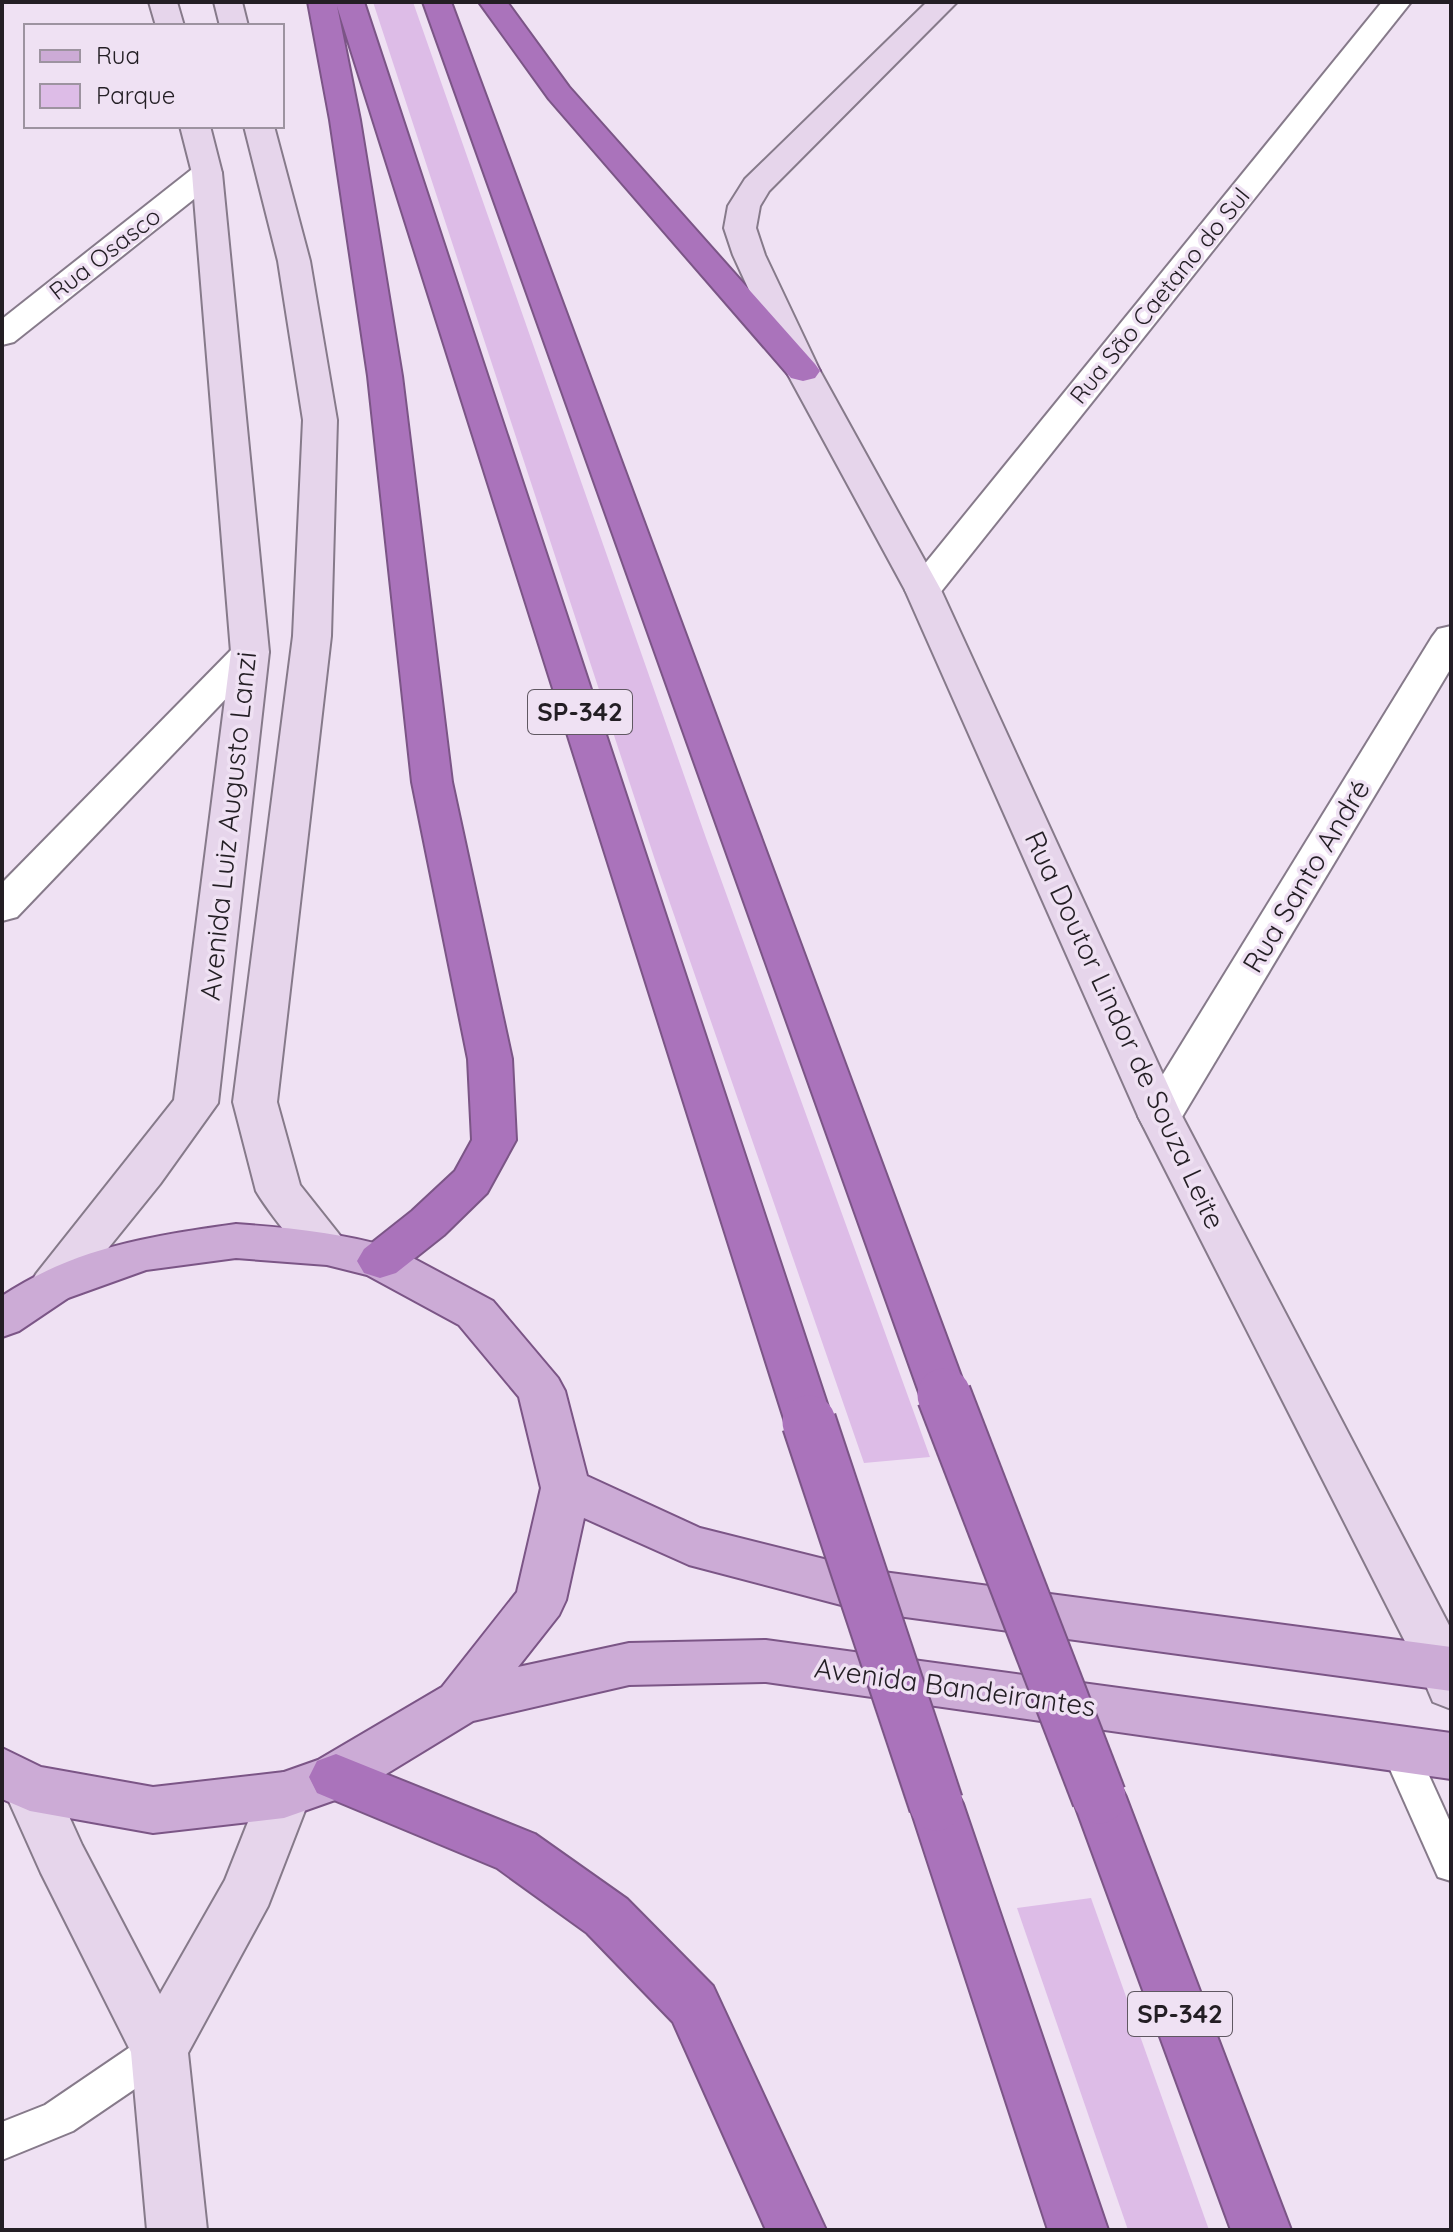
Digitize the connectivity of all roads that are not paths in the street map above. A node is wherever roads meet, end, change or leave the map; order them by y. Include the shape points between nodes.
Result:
1 (163, 2) edge
2 (228, 2) edge
3 (322, 2) edge
4 (350, 2) edge
5 (437, 2) edge
6 (493, 2) edge
7 (943, 2) edge
8 (1397, 2) edge
9 (169, 24) edge
10 (234, 24) edge
11 (196, 128) edge
12 (260, 128) edge
13 (207, 173) junction
14 (2, 335) edge
15 (803, 371) junction
16 (923, 590) junction
17 (1451, 637) edge
18 (250, 652) junction
19 (2, 907) edge
20 (1160, 1116) junction
21 (327, 1248) junction
22 (380, 1261) junction
23 (52, 1286) junction
24 (2, 1319) edge
25 (566, 1488) junction
26 (1449, 1675) edge
27 (460, 1702) junction
28 (1399, 1749) junction
29 (1451, 1756) edge
30 (336, 1777) junction
31 (16, 1779) edge
32 (284, 1795) junction
33 (1451, 1865) edge
34 (159, 2050) junction
35 (2, 2141) edge
36 (177, 2230) edge
37 (796, 2230) edge
38 (1078, 2230) edge
39 (1261, 2230) edge

1 - 9 street
2 - 10 street
3 - 22 highway via 385,376 432,782 492,1086 494,1140 471,1182
4 - 38 highway, SP-342, bridge via 809,1422
5 - 39 highway, SP-342, bridge via 944,1395
6 - 15 highway via 559,93
7 - 15 street, Rua Doutor Lindor de Souza Leite via 756,186 744,206 740,228 749,255
8 - 16 street, Rua São Caetano do Sul
11 - 13 street, Avenida Luiz Augusto Lanzi
12 - 21 street, Avenida Luiz Augusto Lanzi via 294,261 320,420 312,636 255,1102 279,1191
13 - 14 street, Rua Osasco
13 - 18 street, Avenida Luiz Augusto Lanzi
15 - 16 street, Rua Doutor Lindor de Souza Leite
16 - 20 street, Rua Doutor Lindor de Souza Leite
17 - 20 street, Rua Santo André
18 - 19 street
18 - 23 street, Avenida Luiz Augusto Lanzi via 196,1103
20 - 26 street, Rua Doutor Lindor de Souza Leite
21 - 22 main road, Avenida Bandeirantes
21 - 23 main road, Avenida Bandeirantes via 236,1241 204,1245 142,1254
22 - 25 main road, Avenida Bandeirantes via 476,1313 541,1391
23 - 24 main road, Avenida Bandeirantes
25 - 26 main road via 689,1545 868,1591
25 - 27 main road, Avenida Bandeirantes via 541,1600
27 - 28 main road, Avenida Bandeirantes via 629,1664 766,1661
27 - 30 main road, Avenida Bandeirantes
28 - 29 main road, Avenida Bandeirantes
28 - 33 lane
30 - 32 main road, Avenida Bandeirantes
30 - 37 highway via 516,1851 607,1916 693,2004
31 - 32 main road, Avenida Bandeirantes via 153,1810
31 - 34 street
32 - 34 street via 249,1889
34 - 35 lane via 59,2118
34 - 36 street

